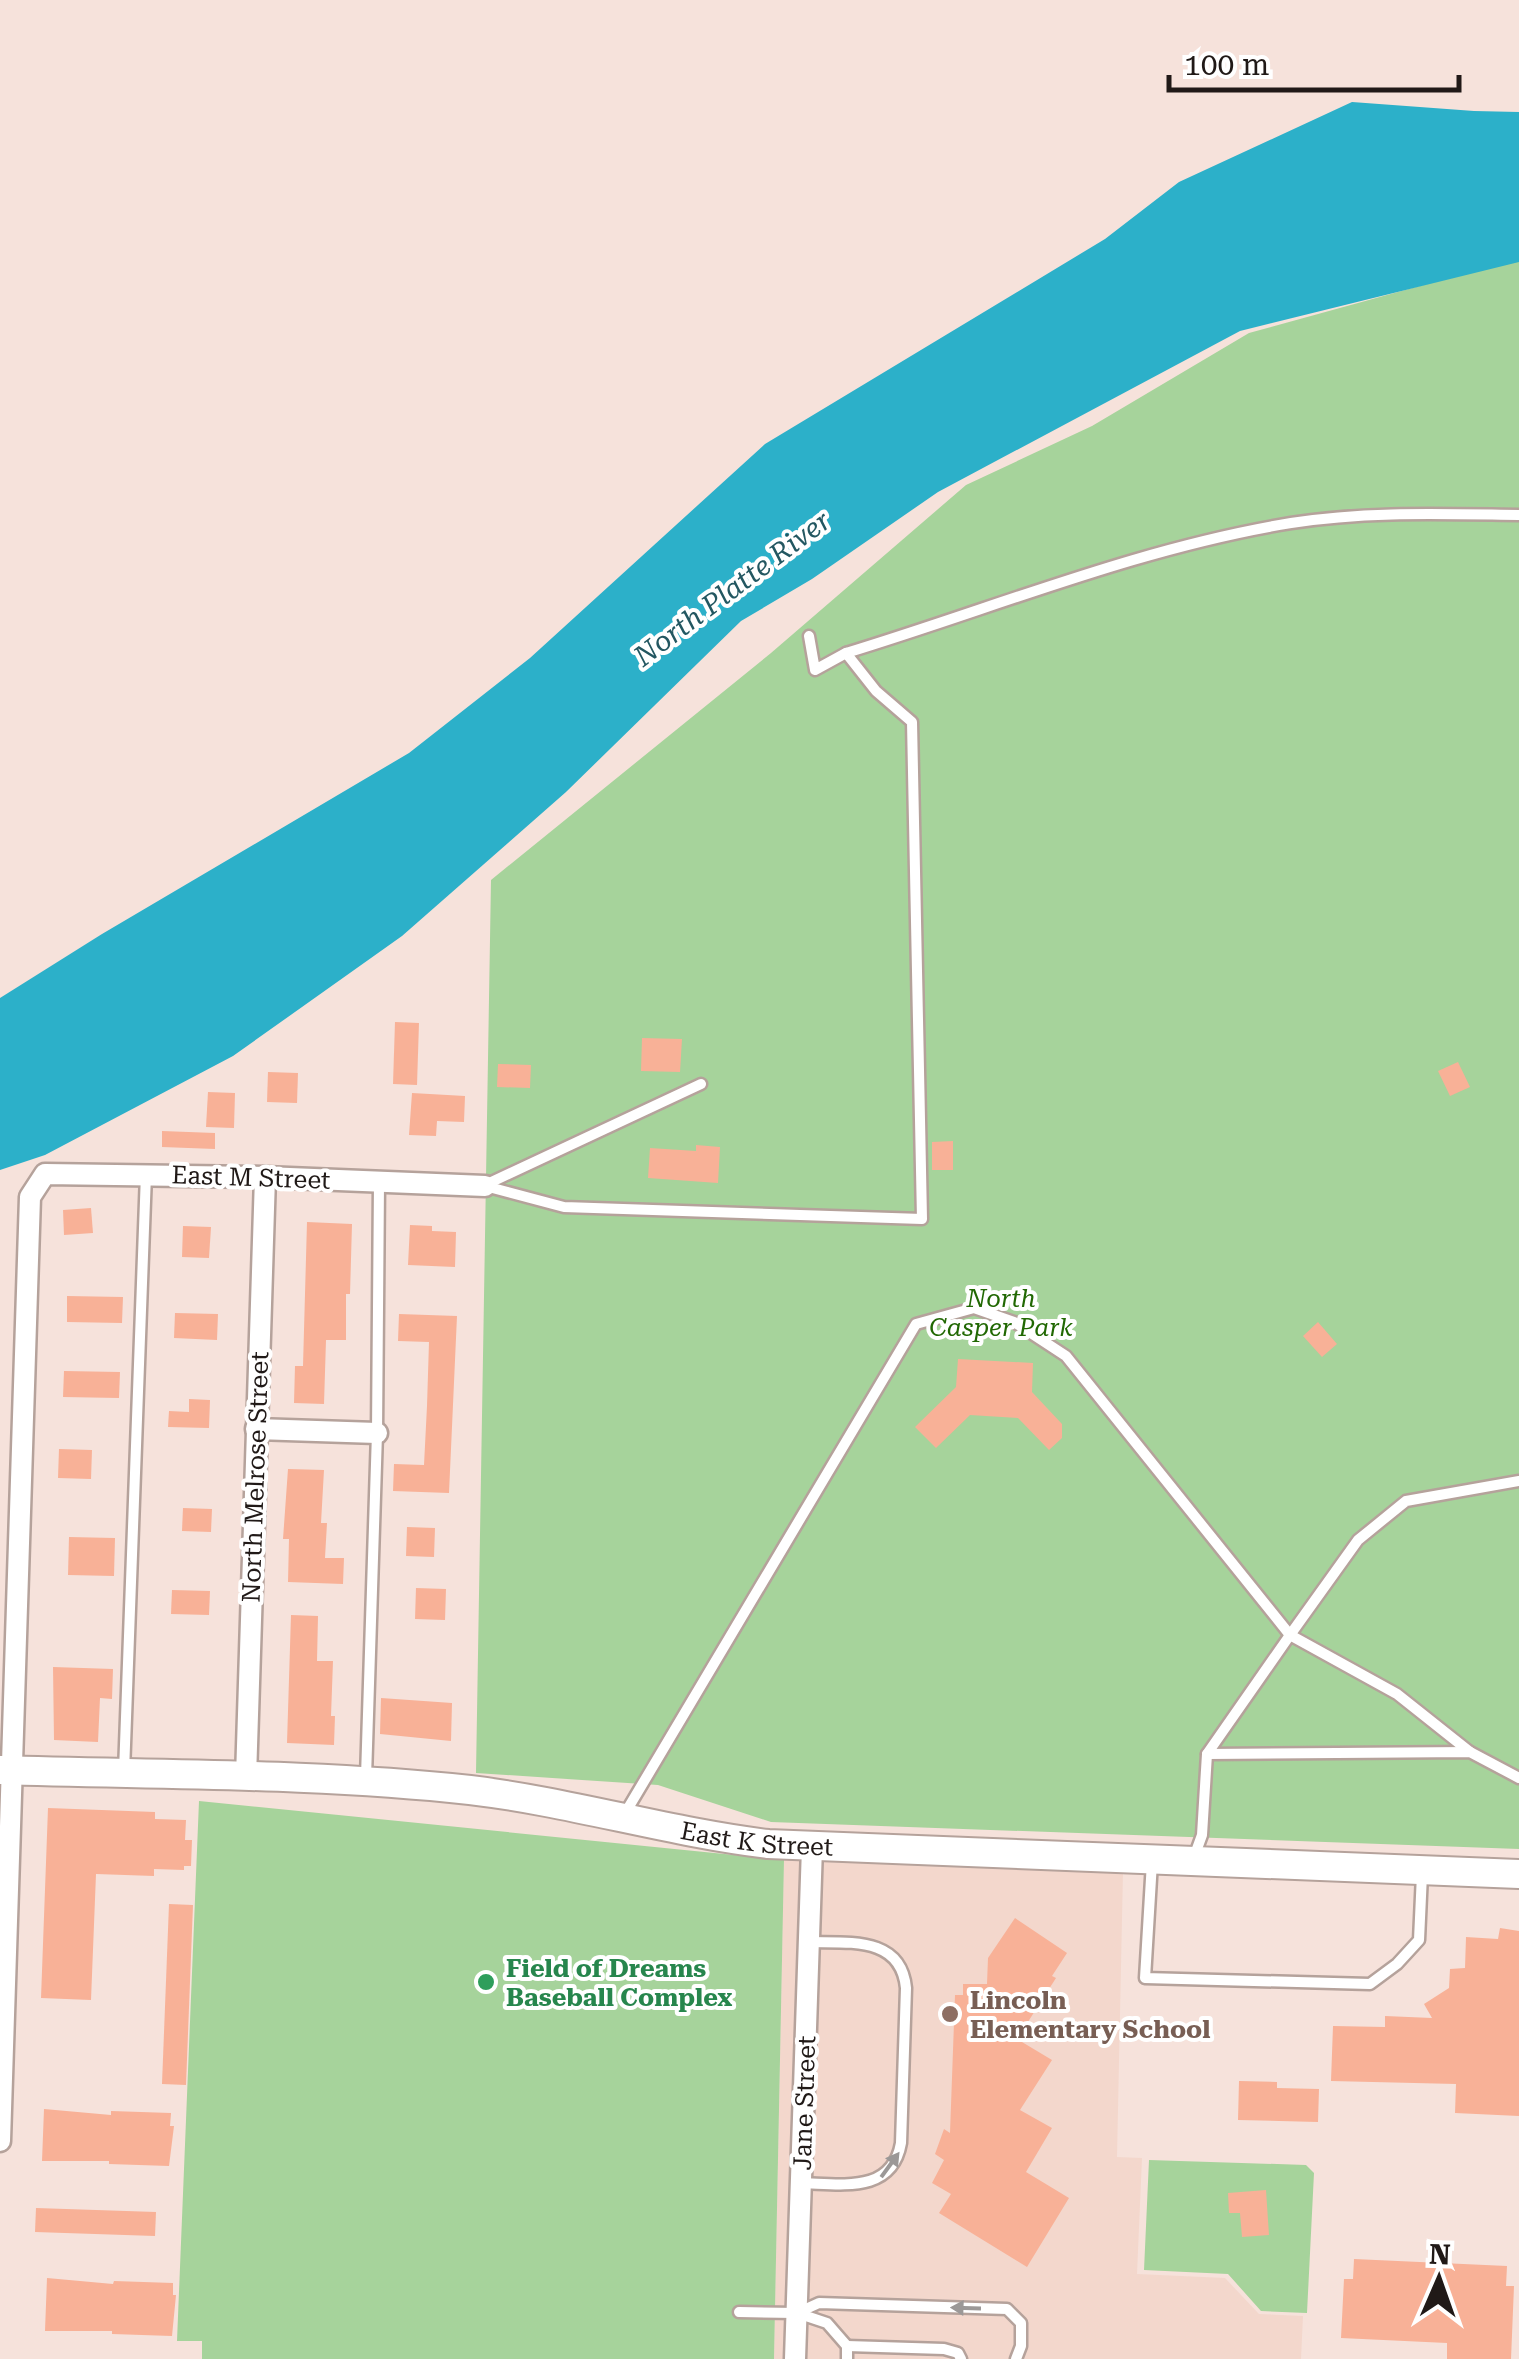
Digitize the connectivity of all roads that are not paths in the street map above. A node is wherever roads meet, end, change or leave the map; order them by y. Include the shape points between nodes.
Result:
1 (1519, 515) edge
2 (810, 636) dead end
3 (846, 653) junction
4 (702, 1084) dead end
5 (146, 1174) junction
6 (265, 1177) junction
7 (380, 1183) junction
8 (485, 1186) junction
9 (256, 1429) junction
10 (377, 1433) junction
11 (1519, 1481) edge
12 (1290, 1635) junction
13 (1470, 1752) junction
14 (1207, 1754) junction
15 (6, 1770) edge
16 (124, 1774) junction
17 (246, 1778) junction
18 (1519, 1778) edge
19 (366, 1782) junction
20 (623, 1816) junction
21 (812, 1847) junction
22 (1152, 1861) junction
23 (1192, 1863) junction
24 (1422, 1871) junction
25 (1519, 1874) edge
26 (809, 1942) junction
27 (0, 2141) edge
28 (801, 2182) junction
29 (739, 2312) dead end
30 (797, 2314) junction
31 (847, 2346) junction
32 (796, 2359) edge
33 (846, 2359) edge
34 (962, 2359) edge
35 (1016, 2359) edge

1 - 3 lane via 1402,513 1292,523 1142,556
2 - 3 lane via 815,670
3 - 8 lane via 912,722 922,1219 564,1207
4 - 8 lane
5 - 6 street, East M Street
5 - 15 street, East M Street via 45,1174 30,1198
5 - 16 lane
6 - 7 street, East M Street
6 - 9 street, North Melrose Street
7 - 8 street, East M Street
7 - 10 lane
9 - 10 street
9 - 17 street, North Melrose Street
10 - 19 lane
11 - 12 lane via 1406,1502 1358,1540
12 - 13 lane via 1397,1694
12 - 14 lane
12 - 20 lane via 1066,1356 1014,1322 974,1308 916,1324
13 - 14 lane
13 - 18 lane
14 - 23 lane via 1202,1834
15 - 16 street, East K Street
15 - 27 street
16 - 17 street, East K Street
17 - 19 street, East K Street
19 - 20 street, East K Street via 472,1790
20 - 21 street, East K Street via 716,1838
21 - 22 street, East K Street
21 - 26 street, Jane Street
22 - 23 street, East K Street
22 - 24 lane via 1145,1978 1370,1984 1419,1940
23 - 24 street, East K Street
24 - 25 street, East K Street
26 - 28 street, Jane Street
28 -> 26 lane via 868,2183 888,2173 901,2143 905,1977 886,1950
28 - 30 street, Jane Street
29 - 30 lane
30 - 31 lane via 827,2323
30 - 32 street, Jane Street
35 -> 30 lane via 1021,2324 1007,2309 819,2303
31 - 33 lane
31 - 34 lane via 944,2349

